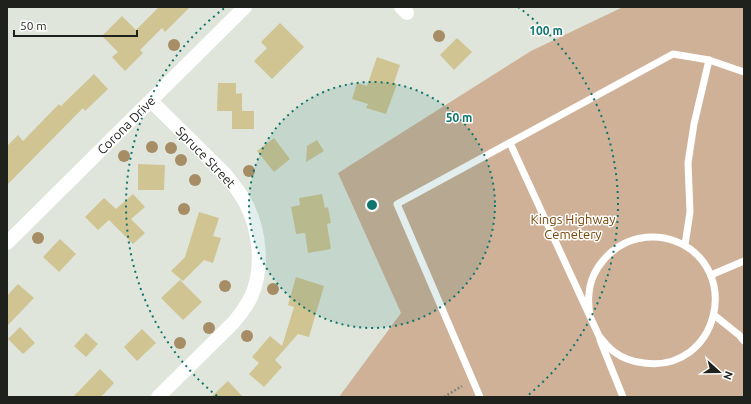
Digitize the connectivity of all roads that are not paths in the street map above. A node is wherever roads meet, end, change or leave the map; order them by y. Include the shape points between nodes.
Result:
1 (245, 7) edge
2 (709, 60) junction
3 (744, 72) edge
4 (151, 101) junction
5 (510, 142) junction
6 (7, 242) edge
7 (685, 245) junction
8 (744, 261) edge
9 (711, 275) junction
10 (714, 315) junction
11 (590, 316) junction
12 (599, 336) junction
13 (744, 340) edge
14 (158, 397) edge
15 (480, 397) edge
16 (624, 397) edge

1 - 4 street, Corona Drive
2 - 3 lane
2 - 5 lane via 673,54
2 - 7 lane via 688,163 690,212
4 - 6 street, Corona Drive
4 - 14 street, Spruce Street via 225,174 245,201 251,213 258,256 254,288 240,315
5 - 11 lane
5 - 15 lane via 397,204
7 - 9 lane via 700,258
7 - 11 lane via 666,238 646,236 625,242 607,255 594,273 589,294
8 - 9 lane
9 - 10 lane via 716,295
10 - 12 lane via 707,334 693,349 676,360 655,364 633,362 614,352
10 - 13 lane
11 - 12 lane
12 - 16 lane

